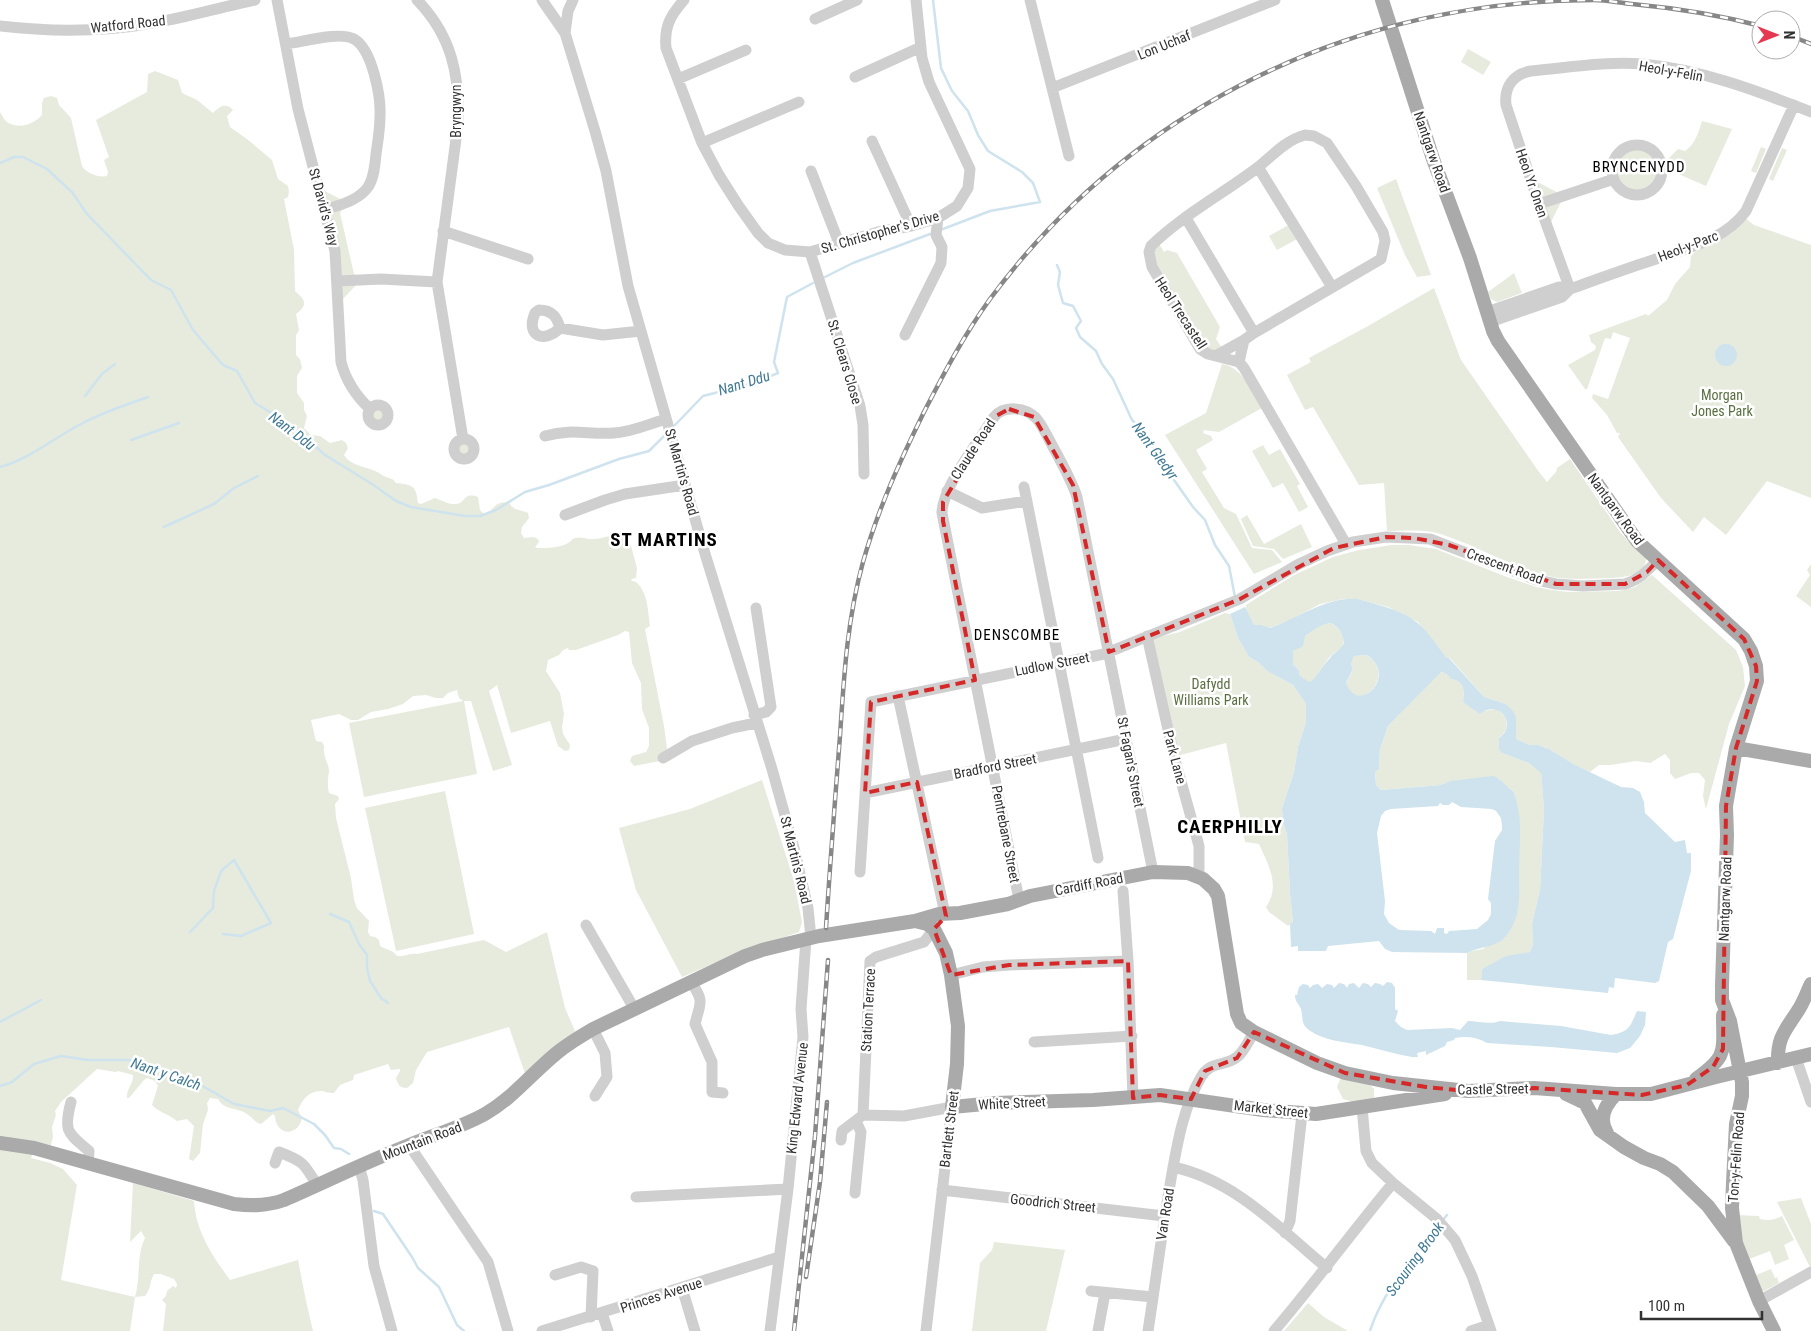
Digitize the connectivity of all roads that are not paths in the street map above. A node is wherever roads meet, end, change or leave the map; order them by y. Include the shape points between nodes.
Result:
1 (255, 0) edge
2 (277, 0) edge
3 (418, 0) edge
4 (542, 0) edge
5 (573, 0) edge
6 (684, 0) edge
7 (858, 0) edge
8 (916, 0) edge
9 (1030, 0) edge
10 (1275, 0) edge
11 (1382, 0) edge
12 (815, 20) dead end
13 (0, 26) edge
14 (565, 33) junction
15 (286, 44) junction
16 (921, 48) junction
17 (746, 50) dead end
18 (855, 76) dead end
19 (1515, 77) joint
20 (678, 79) junction
21 (1052, 88) junction
22 (799, 102) dead end
23 (1794, 105) junction
24 (1811, 112) edge
25 (872, 141) dead end
26 (702, 143) junction
27 (1069, 156) dead end
28 (1258, 167) junction
29 (811, 171) dead end
30 (1614, 178) junction
31 (1539, 204) junction
32 (325, 209) junction
33 (938, 218) junction
34 (1186, 218) junction
35 (911, 226) junction
36 (443, 231) junction
37 (839, 243) junction
38 (810, 252) junction
39 (528, 259) dead end
40 (338, 281) junction
41 (437, 282) junction
42 (1332, 288) junction
43 (1570, 288) junction
44 (1488, 317) junction
45 (560, 328) dead end
46 (640, 331) junction
47 (1254, 333) junction
48 (904, 335) dead end
49 (1244, 340) junction
50 (1217, 355) junction
51 (1239, 362) junction
52 (370, 409) dead end
53 (666, 418) junction
54 (545, 436) dead end
55 (463, 439) dead end
56 (864, 474) dead end
57 (685, 485) junction
58 (1024, 487) dead end
59 (947, 491) junction
60 (1027, 501) junction
61 (566, 515) dead end
62 (1346, 544) junction
63 (1658, 560) junction
64 (1233, 602) joint
65 (756, 608) dead end
66 (1146, 636) junction
67 (1109, 652) junction
68 (1059, 662) junction
69 (975, 680) junction
70 (898, 696) junction
71 (755, 719) junction
72 (1126, 739) junction
73 (1736, 748) junction
74 (1077, 750) junction
75 (663, 758) dead end
76 (1811, 761) edge
77 (993, 767) junction
78 (917, 782) junction
79 (864, 793) junction
80 (1098, 858) dead end
81 (860, 872) dead end
82 (1152, 872) junction
83 (1199, 877) junction
84 (1123, 891) dead end
85 (1019, 900) junction
86 (946, 914) junction
87 (915, 921) junction
88 (586, 925) dead end
89 (934, 929) junction
90 (809, 939) junction
91 (1128, 960) junction
92 (951, 975) junction
93 (691, 982) junction
94 (1811, 984) edge
95 (635, 1010) junction
96 (1726, 1027) junction
97 (593, 1029) junction
98 (1254, 1032) junction
99 (1132, 1036) junction
100 (1034, 1042) dead end
101 (1811, 1054) edge
102 (1796, 1058) junction
103 (1772, 1064) junction
104 (1741, 1071) junction
105 (1365, 1078) junction
106 (1687, 1085) junction
107 (1554, 1090) junction
108 (1468, 1091) junction
109 (723, 1093) dead end
110 (1616, 1094) junction
111 (595, 1096) dead end
112 (1742, 1096) junction
113 (1133, 1098) junction
114 (1191, 1099) junction
115 (71, 1102) dead end
116 (1811, 1102) edge
117 (952, 1107) junction
118 (1366, 1111) junction
119 (1302, 1114) junction
120 (859, 1118) junction
121 (1608, 1136) junction
122 (841, 1140) dead end
123 (0, 1143) edge
124 (408, 1145) junction
125 (276, 1163) dead end
126 (88, 1164) junction
127 (359, 1166) junction
128 (1173, 1167) junction
129 (1732, 1182) junction
130 (1393, 1183) junction
131 (317, 1185) junction
132 (788, 1188) junction
133 (942, 1190) junction
134 (855, 1193) dead end
135 (636, 1197) dead end
136 (1708, 1206) junction
137 (1164, 1216) junction
138 (1285, 1233) junction
139 (1736, 1243) junction
140 (779, 1257) junction
141 (1327, 1268) junction
142 (1811, 1272) edge
143 (555, 1275) dead end
144 (682, 1288) junction
145 (1091, 1291) dead end
146 (1105, 1293) junction
147 (1153, 1297) junction
148 (1759, 1301) junction
149 (596, 1315) junction
150 (1490, 1328) edge
151 (392, 1331) edge
152 (508, 1331) edge
153 (542, 1331) edge
154 (608, 1331) edge
155 (695, 1331) edge
156 (770, 1331) edge
157 (926, 1331) edge
158 (1098, 1331) edge
159 (1148, 1331) edge
160 (1274, 1331) edge
161 (1471, 1331) edge
162 (1774, 1331) edge

1 - 13 street, Watford Road via 123,28 44,31
2 - 15 street, St David's Way
3 - 36 street, Bryngwyn via 447,43 458,87 457,132
4 - 14 street, St Martin's Road
5 - 14 street, St Martin's Road via 568,10
6 - 20 street, St. Christopher's Drive via 672,14 664,34
7 - 12 street
8 - 16 street, St. Christopher's Drive
9 - 21 street
10 - 21 street, Lon Uchaf
11 - 44 main road, Nantgarw Road
14 - 46 street, St Martin's Road via 606,171
15 - 32 street, St David's Way via 298,109
15 - 32 street via 339,36 354,40 365,51 376,82 380,116 372,179 363,193
16 - 18 street
16 - 33 street, St. Christopher's Drive via 928,82 970,169 968,188 957,206
17 - 20 street
19 - 23 street, Heol-y-Felin via 1531,71 1641,64 1718,80
19 - 31 street, Heol Yr Onen via 1506,90 1506,105
20 - 26 street, St. Christopher's Drive
21 - 27 street
22 - 26 street
23 - 24 street, Heol-y-Felin
23 - 43 street, Heol-y-Parc via 1752,200 1739,220 1715,238 1699,245
25 - 35 street
26 - 38 street, St. Christopher's Drive via 758,233 768,243 785,250
28 - 34 street, Heol Trecastell
28 - 42 street
28 - 42 street, Heol Trecastell via 1297,137 1314,136 1333,149 1356,186 1383,232 1384,250 1381,259
29 - 37 street
30 - 30 street via 1630,194 1646,194 1662,177 1661,161 1650,148 1633,145 1618,153 1612,169
30 - 31 street
31 - 43 street, Heol Yr Onen
32 - 40 street, St David's Way
33 - 35 street, St. Christopher's Drive
33 - 48 street via 936,235 942,247 941,263
34 - 47 street
34 - 50 street, Heol Trecastell via 1151,246 1149,259 1200,349
35 - 37 street, St. Christopher's Drive
36 - 39 street
36 - 41 street, Bryngwyn
37 - 38 street, St. Christopher's Drive
38 - 56 street, St. Clears Close via 860,406 864,425
40 - 41 street
40 - 52 street, St David's Way via 339,342 345,376 360,400
41 - 55 street, Bryngwyn
42 - 47 street, Heol Trecastell
43 - 44 street, Heol-y-Parc via 1559,287
44 - 63 main road, Nantgarw Road via 1498,342 1619,516 1637,541
45 - 46 street via 603,335
46 - 53 street, St Martin's Road
47 - 49 street, Heol Trecastell
49 - 50 street, Heol Trecastell
49 - 51 street
50 - 51 street, Heol Trecastell
51 - 62 street
53 - 54 street via 616,433 573,430
53 - 57 street, St Martin's Road
57 - 61 street via 625,494
57 - 71 street, St Martin's Road
58 - 60 street
59 - 60 street via 982,508
59 - 67 street, Claude Road via 997,414 1017,409 1034,416 1078,497
59 - 69 street, Claude Road via 943,502 943,521
60 - 68 street
62 - 63 street, Crescent Road via 1386,537 1430,539 1537,580 1583,586 1625,584 1647,572
62 - 64 street, Crescent Road via 1297,565
63 - 73 main road, Nantgarw Road via 1744,638 1751,651 1756,681
64 - 66 street, Ludlow Street
65 - 71 street via 771,707
66 - 67 street, Ludlow Street
66 - 83 street, Park Lane via 1199,846
67 - 68 street, Ludlow Street
67 - 72 street, St Fagan's Street
68 - 69 street, Ludlow Street
68 - 74 street
69 - 70 street, Ludlow Street
69 - 77 street, Pentrebane Street
70 - 78 street
70 - 79 street, Ludlow Street via 871,702
71 - 75 street via 692,741
71 - 90 street, St Martin's Road via 794,848 806,899
72 - 74 street, Bradford Street
72 - 82 street, St Fagan's Street
73 - 76 main road
73 - 96 main road, Nantgarw Road via 1726,806 1722,1000
74 - 77 street, Bradford Street
74 - 80 street
77 - 78 street, Bradford Street
77 - 85 street, Pentrebane Street
78 - 79 street, Bradford Street
78 - 86 street
79 - 81 street
82 - 83 main road, Cardiff Road via 1180,872
82 - 85 main road, Cardiff Road
83 - 98 main road via 1218,896 1237,1014 1241,1023
84 - 91 street
85 - 86 main road, Cardiff Road
86 - 87 main road, Cardiff Road
86 - 89 main road, Station Terrace
87 - 89 main road
87 - 90 main road, Cardiff Road
88 - 95 street
89 - 92 main road, Bartlett Street via 946,953
89 - 120 street, Station Terrace via 924,942 870,961
90 - 93 main road, Mountain Road via 745,956
90 - 132 street, King Edward Avenue
91 - 92 street via 1009,964
91 - 99 street
92 - 117 main road, Bartlett Street via 958,1026
93 - 95 main road, Mountain Road
93 - 109 street via 700,995 695,1024 712,1062 712,1092
94 - 103 main road via 1780,1037
95 - 97 main road, Mountain Road
96 - 103 main road via 1756,1064
96 - 104 main road via 1730,1060
96 - 106 main road via 1722,1053 1717,1062
97 - 111 street via 605,1053 607,1077
97 - 124 main road, Mountain Road via 558,1052 500,1104 461,1126
98 - 105 main road, Castle Street via 1318,1063
98 - 114 street, Van Road via 1236,1058 1217,1063 1205,1071
99 - 100 street
99 - 113 street
101 - 102 main road, Castle Street
102 - 103 main road, Castle Street
102 - 116 street
103 - 104 main road, Castle Street
103 - 112 main road via 1755,1077
104 - 106 main road, Castle Street
104 - 112 main road, Ton-y-Felin Road
105 - 108 main road, Castle Street
105 - 118 main road via 1378,1088 1378,1098
106 - 110 main road, Castle Street via 1651,1094
107 - 108 main road, Castle Street
107 - 110 main road, Castle Street
107 - 121 main road via 1585,1103 1597,1126
108 - 118 main road, Market Street
110 - 121 main road via 1605,1107 1604,1128
112 - 129 main road, Ton-y-Felin Road via 1736,1124
113 - 114 main road, Market Street via 1160,1095
113 - 117 main road, White Street
114 - 119 main road, Market Street
114 - 128 street, Van Road
115 - 126 street via 68,1130 89,1151
117 - 120 street, White Street via 904,1116
117 - 133 street, Bartlett Street
118 - 119 main road, Market Street
118 - 130 street via 1366,1151 1372,1163
119 - 138 street via 1290,1221
120 - 122 street via 842,1131
120 - 134 street via 861,1132
121 - 136 main road via 1644,1158 1667,1167
123 - 126 main road, Mountain Road via 34,1148
124 - 127 main road, Mountain Road
124 - 152 street via 488,1262
125 - 131 street via 279,1152 298,1159
126 - 131 main road, Mountain Road via 251,1206 270,1205
127 - 131 main road, Mountain Road
127 - 151 street via 374,1266
128 - 137 street, Van Road
128 - 138 street via 1189,1170 1239,1195
129 - 136 main road via 1726,1197 1720,1203
129 - 139 main road, Ton-y-Felin Road
130 - 141 street
130 - 150 street via 1441,1223 1455,1240
132 - 135 street
132 - 140 street, King Edward Avenue
133 - 137 street, Goodrich Street
133 - 157 street, Bartlett Street
136 - 139 main road
137 - 147 street, Van Road
138 - 141 street
139 - 148 main road
140 - 144 street, Princes Avenue
140 - 156 street, King Edward Avenue
141 - 160 street
142 - 148 street
143 - 149 street via 581,1267 593,1272
144 - 149 street, Princes Avenue
144 - 155 street
145 - 146 street
146 - 147 street
146 - 158 street
147 - 159 street, Van Road
148 - 162 main road
149 - 153 street, Princes Avenue
149 - 154 street
150 - 161 street

